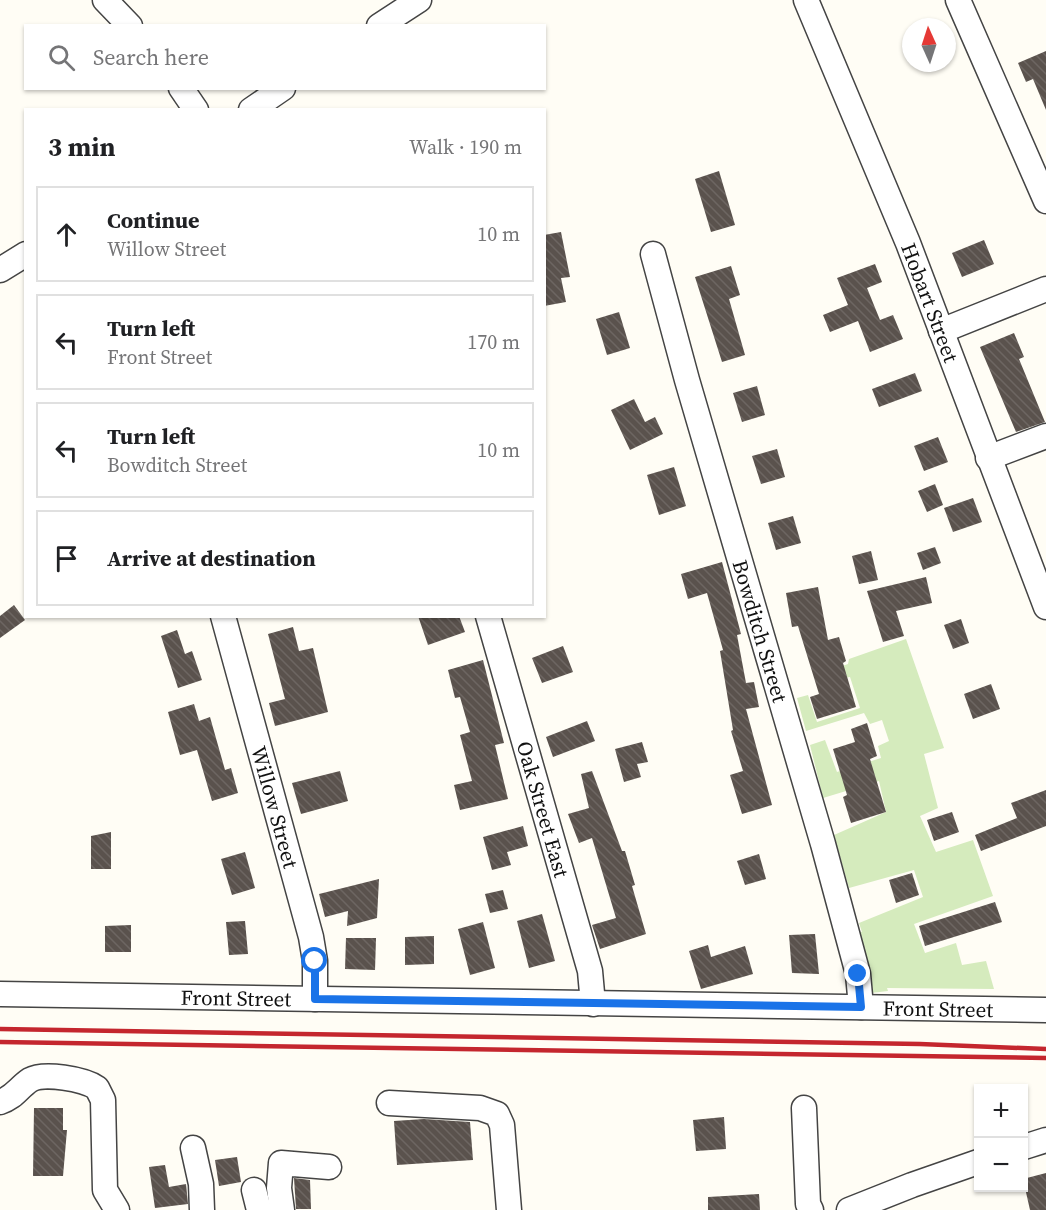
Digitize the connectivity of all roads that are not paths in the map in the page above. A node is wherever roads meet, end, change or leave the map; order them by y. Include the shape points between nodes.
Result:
1 (105, 0) edge
2 (419, 0) edge
3 (806, 0) edge
4 (958, 0) edge
5 (128, 24) edge
6 (383, 24) edge
7 (182, 90) edge
8 (280, 90) edge
9 (195, 108) edge
10 (254, 108) edge
11 (1046, 201) edge
12 (653, 254) dead end
13 (24, 255) edge
14 (0, 270) edge
15 (1046, 289) edge
16 (941, 331) junction
17 (1046, 436) edge
18 (988, 458) junction
19 (1046, 607) edge
20 (224, 618) edge
21 (489, 618) edge
22 (0, 994) edge
23 (315, 999) junction
24 (593, 1004) junction
25 (861, 1007) junction
26 (1046, 1010) edge
27 (0, 1102) edge
28 (389, 1103) dead end
29 (804, 1107) dead end
30 (1046, 1140) edge
31 (1028, 1145) edge
32 (193, 1148) dead end
33 (974, 1163) edge
34 (329, 1167) dead end
35 (117, 1210) edge
36 (202, 1210) edge
37 (282, 1210) edge
38 (509, 1210) edge
39 (811, 1210) edge
40 (849, 1210) edge

1 - 5 street
2 - 6 street
3 - 16 street, Hobart Street via 885,184
4 - 11 street
7 - 9 street
8 - 10 street
12 - 25 street, Bowditch Street via 820,835 858,974
13 - 14 street
15 - 16 street
16 - 18 street, Hobart Street
17 - 18 street
18 - 19 street, Hobart Street
20 - 23 street, Willow Street via 311,937
21 - 24 street, Oak Street East via 590,970
22 - 23 street, Front Street
23 - 24 street, Front Street
24 - 25 street, Front Street
25 - 26 street, Front Street
27 - 35 street via 16,1095 36,1078 73,1079 98,1088 103,1100 105,1190
28 - 38 street via 480,1108 497,1114 502,1125
29 - 39 street
30 - 31 street
32 - 36 street
33 - 40 street
34 - 37 street via 281,1164

